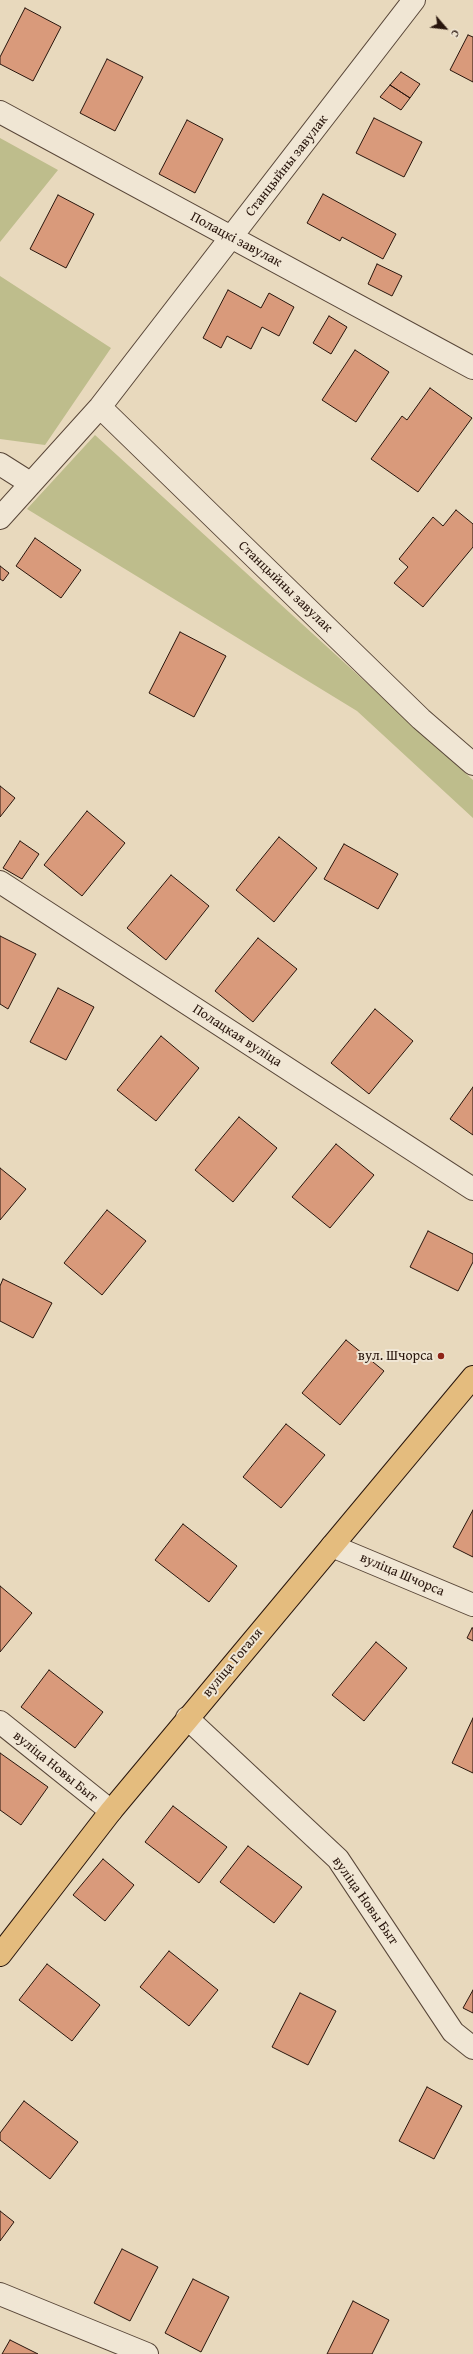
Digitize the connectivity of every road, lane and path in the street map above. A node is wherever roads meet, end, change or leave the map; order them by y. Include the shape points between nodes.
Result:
1 (414, 0) edge
2 (0, 112) edge
3 (232, 238) junction
4 (473, 368) edge
5 (100, 407) junction
6 (0, 464) edge
7 (30, 483) junction
8 (0, 518) edge
9 (473, 764) edge
10 (0, 882) edge
11 (473, 1189) edge
12 (473, 1377) edge
13 (332, 1546) junction
14 (473, 1605) edge
15 (188, 1718) junction
16 (0, 1722) edge
17 (111, 1811) junction
18 (0, 1955) edge
19 (473, 2048) edge
20 (0, 2294) edge
21 (147, 2354) edge

1 - 3 street, Станцыйны завулак
2 - 3 street, Полацкі завулак
3 - 4 street, Полацкі завулак
3 - 5 street, Станцыйны завулак
5 - 7 street, Станцыйны завулак
5 - 9 street, Станцыйны завулак via 421,719
6 - 7 street
7 - 8 street, Станцыйны завулак
10 - 11 street, Полацкая вуліца
12 - 13 main road, вуліца Гогаля
13 - 14 street, вуліца Шчорса
13 - 15 main road, вуліца Гогаля
15 - 17 main road, вуліца Гогаля
15 - 19 street, вуліца Новы Быт via 338,1859 453,2032
16 - 17 street, вуліца Новы Быт
17 - 18 main road, вуліца Гогаля
20 - 21 street

